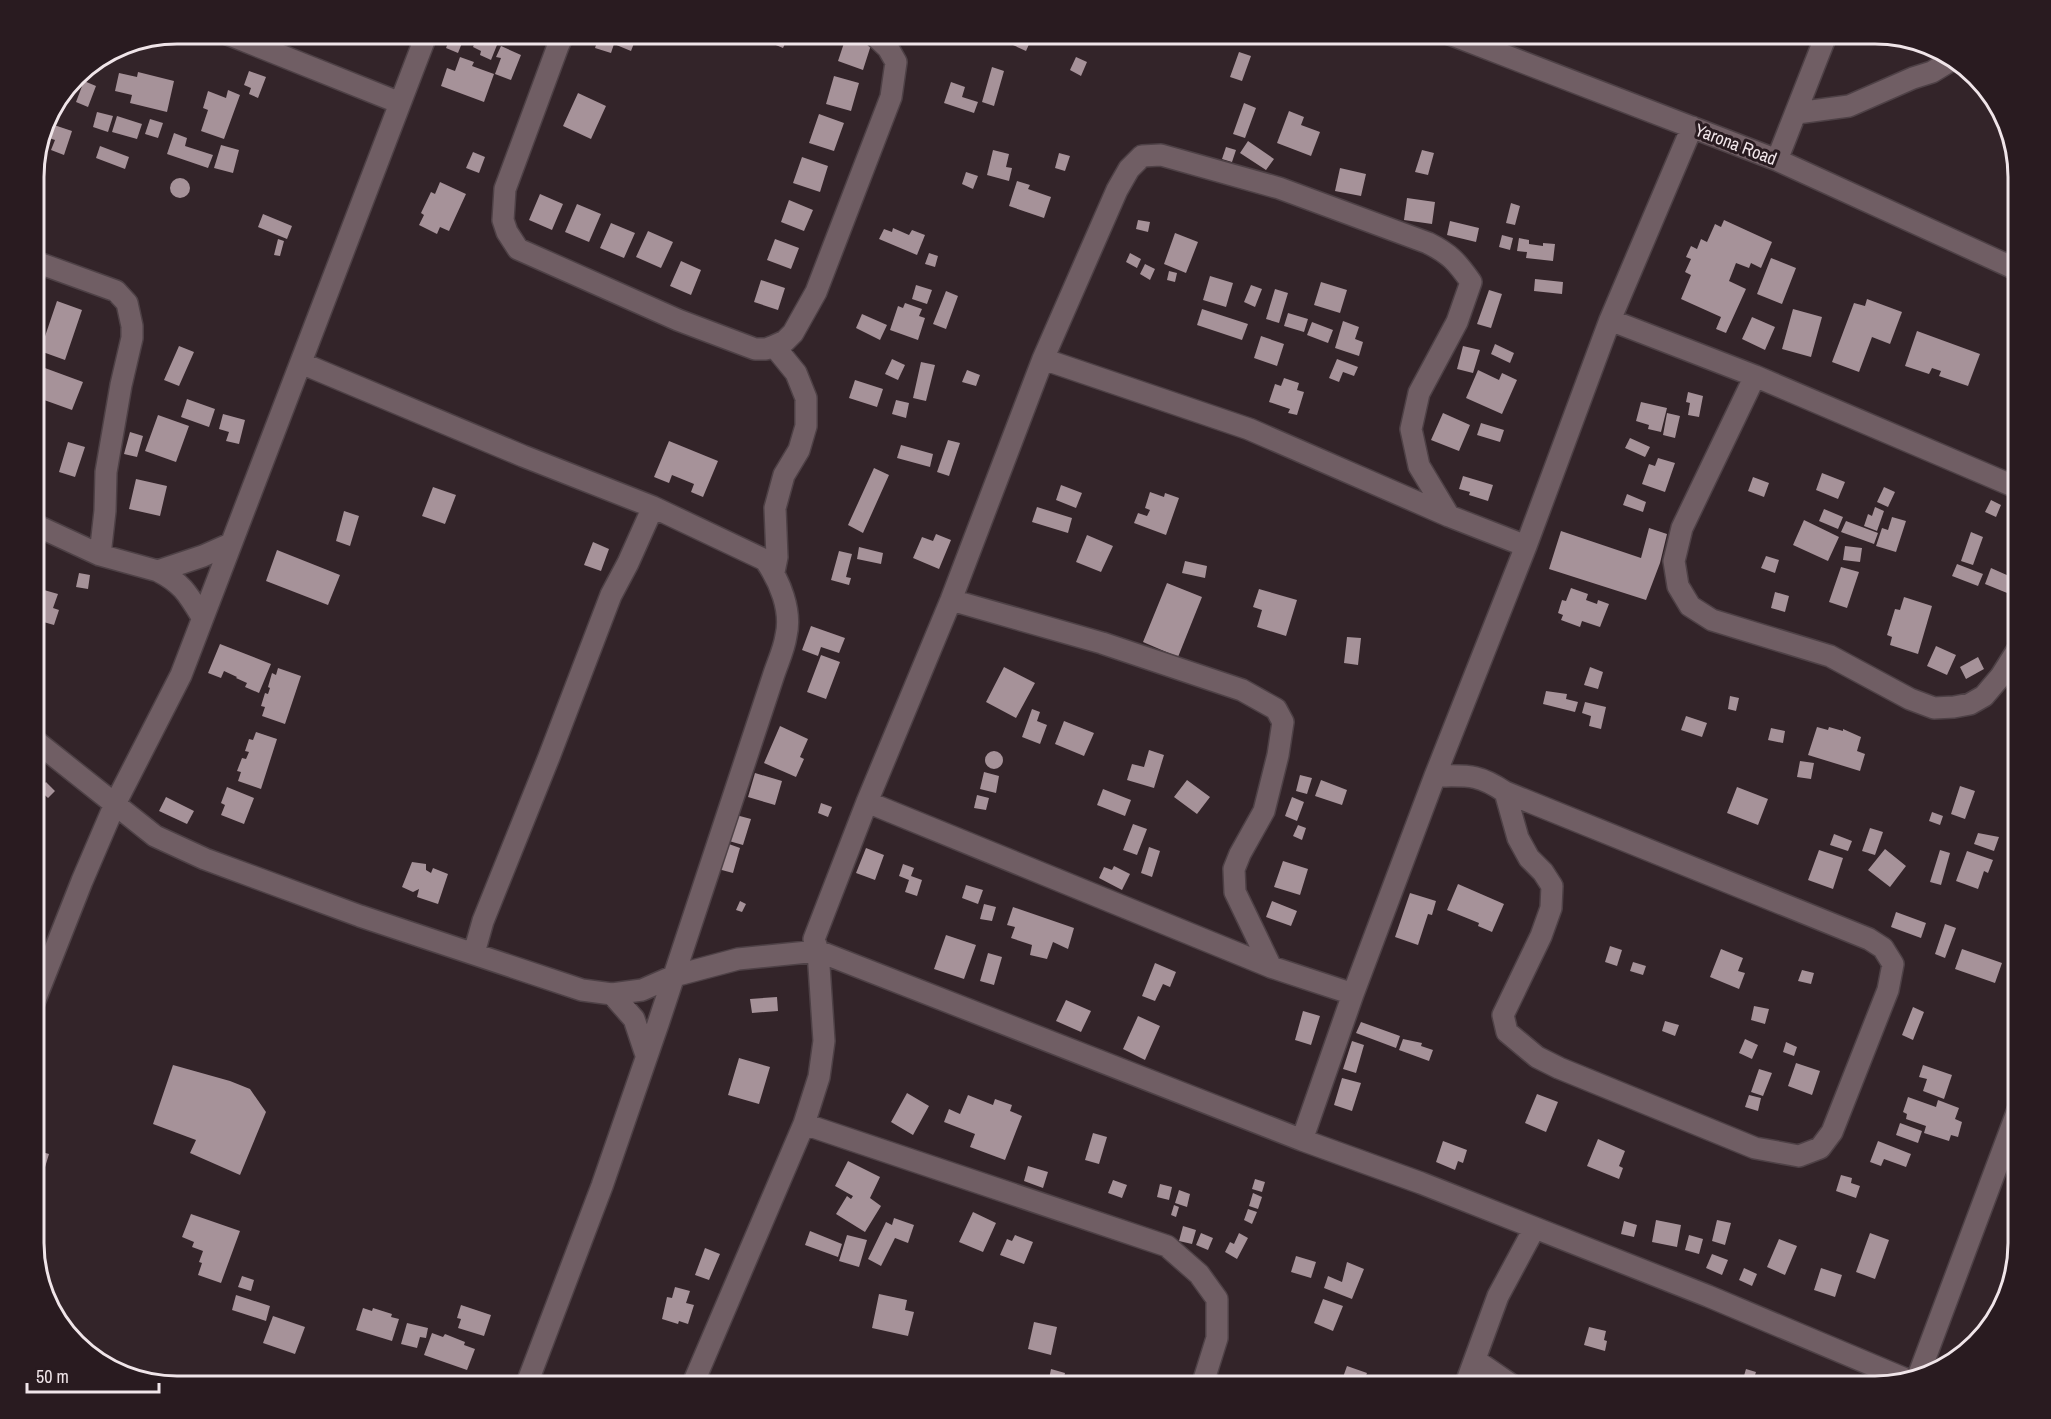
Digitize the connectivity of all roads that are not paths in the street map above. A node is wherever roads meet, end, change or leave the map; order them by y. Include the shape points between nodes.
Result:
1 (279, 44) edge
2 (423, 44) edge
3 (559, 44) edge
4 (884, 44) edge
5 (1476, 44) edge
6 (1823, 44) edge
7 (1945, 64) edge
8 (400, 103) junction
9 (1797, 113) junction
10 (1692, 127) junction
11 (1777, 160) junction
12 (44, 265) edge
13 (2008, 265) edge
14 (1610, 320) junction
15 (774, 346) junction
16 (1043, 359) junction
17 (301, 363) junction
18 (1755, 376) junction
19 (2008, 484) edge
20 (653, 507) junction
21 (1449, 516) junction
22 (44, 529) edge
23 (230, 544) junction
24 (1526, 546) junction
25 (100, 555) junction
26 (158, 572) junction
27 (774, 572) junction
28 (951, 600) junction
29 (202, 616) junction
30 (2008, 665) edge
31 (44, 748) edge
32 (1435, 776) junction
33 (1505, 792) junction
34 (867, 802) junction
35 (115, 804) junction
36 (818, 951) junction
37 (474, 953) junction
38 (1271, 967) junction
39 (674, 976) junction
40 (44, 977) edge
41 (612, 994) junction
42 (1353, 994) junction
43 (646, 1055) junction
44 (804, 1124) junction
45 (2008, 1137) edge
46 (1302, 1140) junction
47 (1534, 1229) junction
48 (1475, 1360) junction
49 (1922, 1366) edge
50 (1893, 1374) edge
51 (530, 1376) edge
52 (696, 1376) edge
53 (1205, 1376) edge
54 (1469, 1376) edge
55 (1498, 1376) edge

1 - 8 street
2 - 8 street
3 - 15 street via 505,189 504,220 518,249 678,320 755,349
4 - 15 street via 896,62 891,97 816,292 793,333
5 - 10 street, Yarona Road
6 - 9 street
7 - 9 street via 1849,106
8 - 17 street
9 - 11 street
10 - 11 street, Yarona Road
10 - 14 street
11 - 13 street, Yarona Road
12 - 25 street via 116,291 127,303 132,326 106,472
14 - 18 street
14 - 24 street
15 - 27 street via 796,373 806,398 804,434 784,475 775,508
16 - 21 street via 1249,429
16 - 21 street via 1117,190 1142,156 1161,156 1279,188 1428,243 1446,252 1471,282 1457,322 1419,393 1411,429 1419,466
16 - 28 street
17 - 20 street
17 - 23 street
18 - 19 street
18 - 30 street via 1682,528 1674,561 1678,586 1690,606 1712,620 1830,656 1934,708 1970,704 1984,696
20 - 27 street via 765,560
20 - 37 street via 611,595 487,910
21 - 24 street
22 - 25 street
23 - 26 street
23 - 29 street
24 - 32 street
25 - 26 street
26 - 29 street via 175,580
27 - 39 street via 788,618 787,636
28 - 34 street
28 - 38 street via 1102,643 1242,690 1276,709 1283,722 1264,812 1234,868 1235,892
29 - 35 street via 181,675
31 - 35 street
32 - 33 street via 1471,776 1487,780
32 - 42 street
33 - 33 street via 1883,948 1893,964 1888,990 1832,1132 1820,1148 1799,1156 1755,1148 1537,1058 1507,1032 1503,1015 1541,936 1551,908 1552,886 1518,838
34 - 36 street via 814,939
34 - 38 street
35 - 37 street via 155,836 205,860
35 - 40 street
36 - 39 street via 738,959
36 - 44 street via 824,1041 819,1077
36 - 46 street
37 - 41 street via 582,990
38 - 42 street
39 - 41 street via 642,990
39 - 43 street
41 - 43 street via 634,1019
42 - 46 street
43 - 51 street via 602,1186
44 - 52 street
44 - 53 street via 1167,1246 1199,1274 1217,1299 1217,1338
45 - 49 street
46 - 47 street
47 - 48 street via 1498,1296
47 - 50 street
48 - 54 street
48 - 55 street

